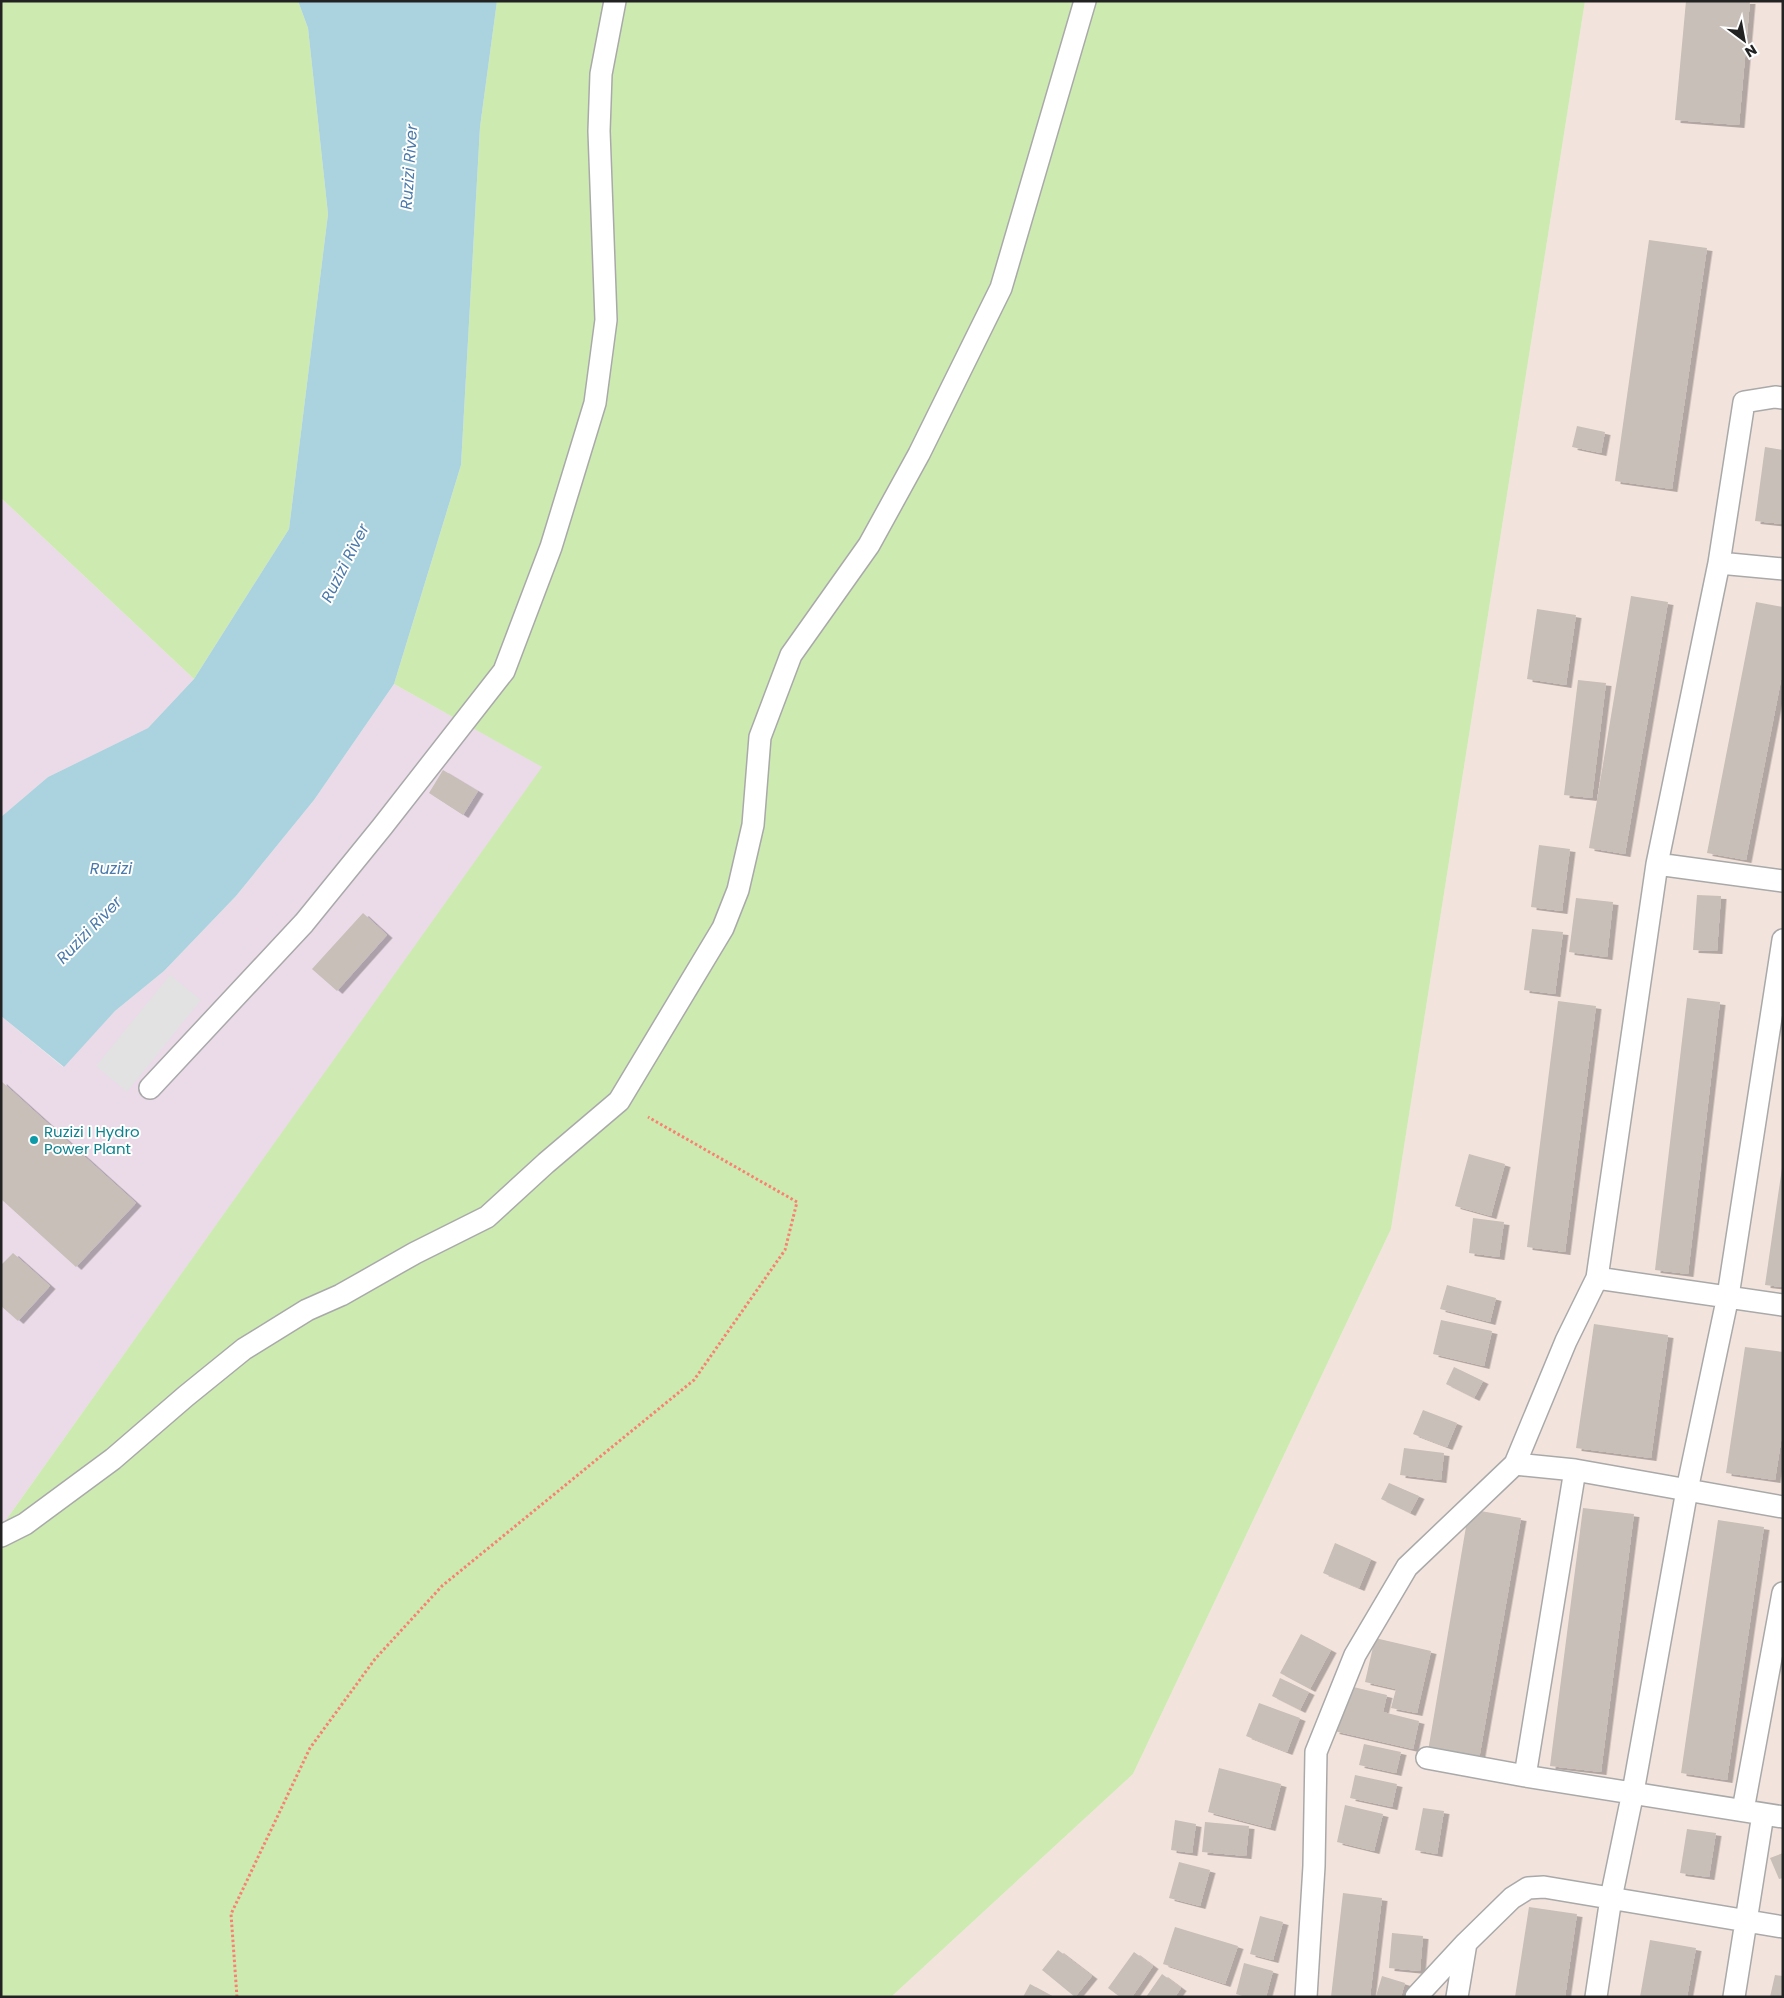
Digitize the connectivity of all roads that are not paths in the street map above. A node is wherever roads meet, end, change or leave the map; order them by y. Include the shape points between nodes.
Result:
1 (615, 1) edge
2 (1085, 1) edge
3 (1783, 398) edge
4 (1719, 563) junction
5 (1783, 569) edge
6 (1658, 864) junction
7 (1783, 880) edge
8 (1783, 940) edge
9 (150, 1088) dead end
10 (1597, 1278) junction
11 (1728, 1296) junction
12 (1783, 1305) edge
13 (1515, 1464) junction
14 (1574, 1470) junction
15 (1686, 1490) junction
16 (1783, 1507) edge
17 (1, 1536) edge
18 (1783, 1593) edge
19 (1427, 1758) dead end
20 (1524, 1776) junction
21 (1632, 1792) junction
22 (1763, 1814) edge
23 (1611, 1898) junction
24 (1746, 1921) junction
25 (1783, 1927) edge
26 (1466, 1943) junction
27 (1306, 1997) edge
28 (1416, 1997) edge
29 (1457, 1997) edge
30 (1596, 1997) edge
31 (1734, 1997) edge

1 - 9 lane via 601,74 599,131 606,320 595,403 551,547 504,671 304,923
2 - 17 lane via 1001,288 919,454 869,546 791,655 760,737 753,825 738,890 723,928 619,1101 486,1217 307,1310 244,1349 113,1459 25,1524
3 - 4 lane via 1744,402
4 - 5 lane
4 - 6 lane
6 - 7 lane
6 - 10 lane
8 - 11 lane
10 - 11 lane
10 - 13 lane via 1566,1341
11 - 12 lane
11 - 15 lane
13 - 14 lane
13 - 27 lane via 1408,1567 1355,1655 1316,1752 1314,1866
14 - 15 lane
14 - 20 lane
15 - 16 lane
15 - 21 lane
18 - 22 lane
19 - 20 lane
20 - 21 lane
21 - 22 lane
21 - 23 lane
22 - 24 lane
23 - 24 lane
23 - 26 lane via 1544,1887 1528,1888 1512,1898
23 - 30 lane
24 - 25 lane
24 - 31 lane
26 - 28 lane
26 - 29 lane

